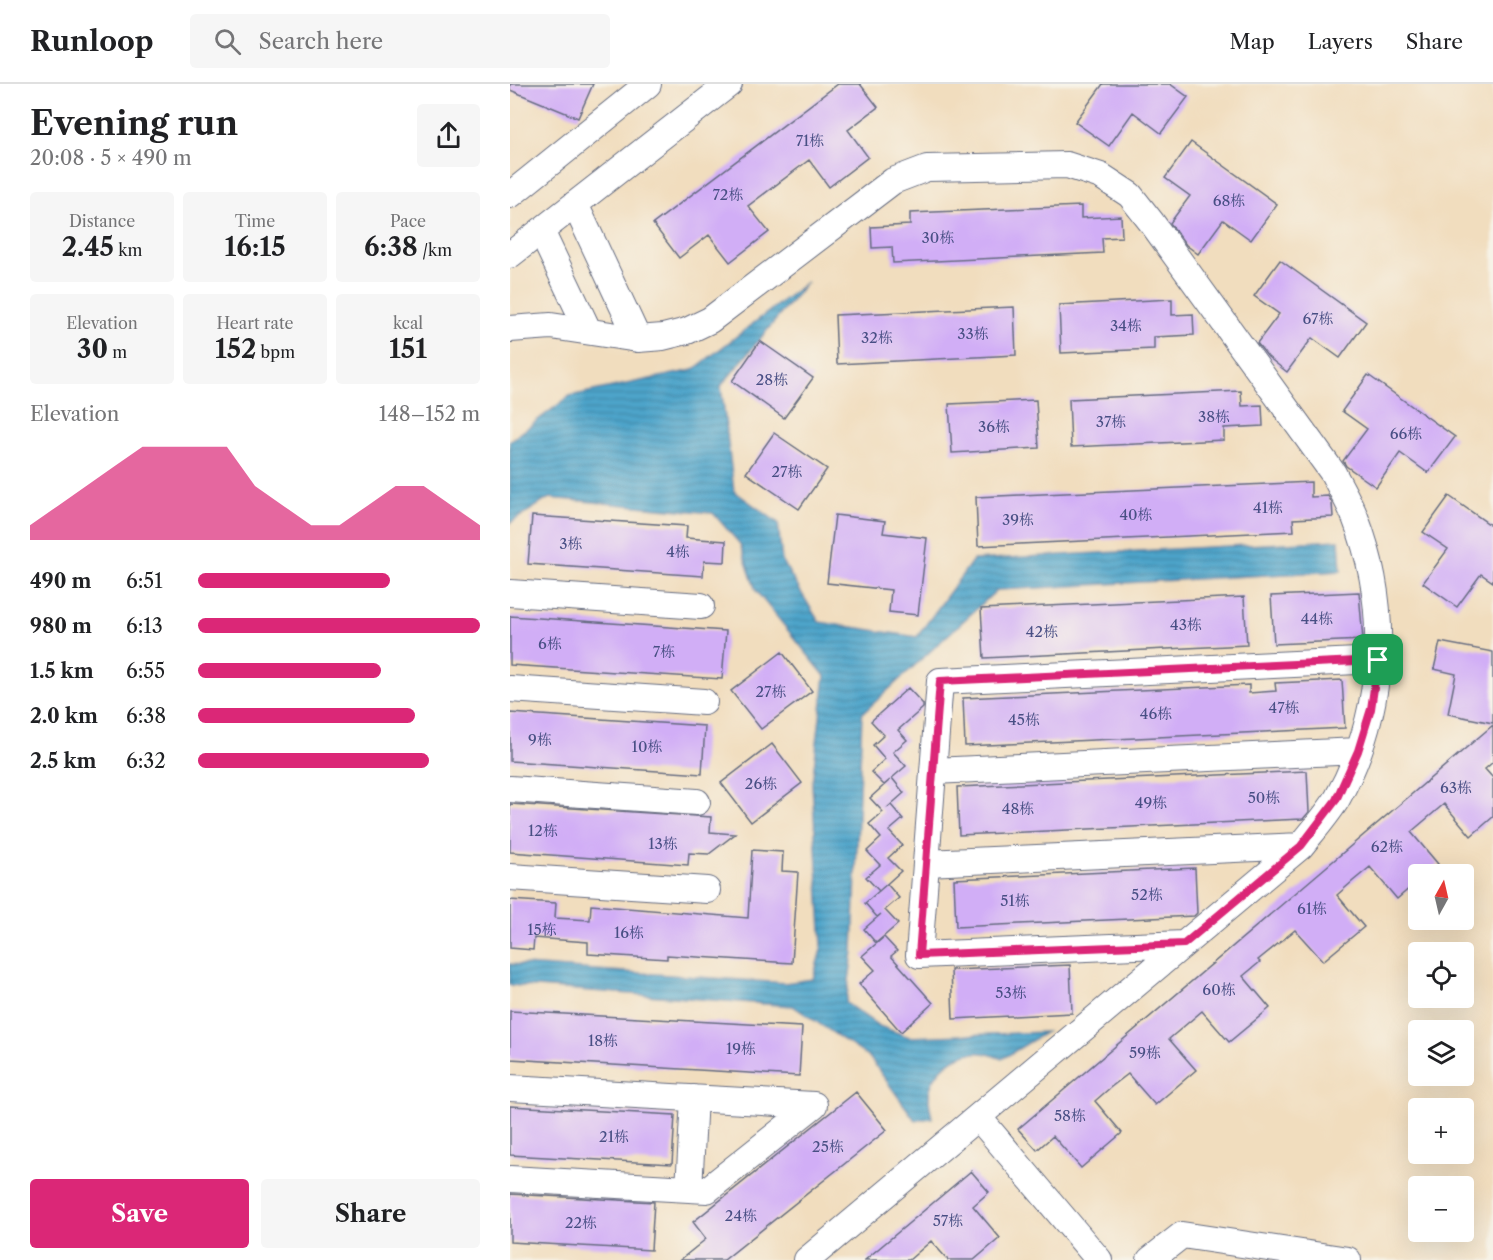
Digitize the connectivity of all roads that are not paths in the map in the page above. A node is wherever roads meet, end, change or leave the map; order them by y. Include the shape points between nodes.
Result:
1 (648, 84) edge
2 (729, 84) edge
3 (510, 195) edge
4 (575, 204) junction
5 (541, 231) junction
6 (510, 255) edge
7 (510, 329) edge
8 (588, 330) junction
9 (638, 339) junction
10 (510, 593) edge
11 (700, 606) dead end
12 (1378, 660) junction
13 (510, 689) edge
14 (704, 702) dead end
15 (1358, 751) junction
16 (933, 771) junction
17 (510, 789) edge
18 (698, 802) dead end
19 (1301, 846) junction
20 (926, 864) junction
21 (510, 877) edge
22 (707, 890) dead end
23 (1184, 944) junction
24 (510, 1088) edge
25 (694, 1098) junction
26 (978, 1117) junction
27 (510, 1179) edge
28 (689, 1189) junction
29 (807, 1260) edge
30 (1099, 1260) edge
31 (1150, 1260) edge
32 (1348, 1260) edge

1 - 3 street
2 - 4 street
4 - 5 street
4 - 9 street
5 - 6 street
5 - 8 street
7 - 8 street via 551,326
8 - 9 street
9 - 12 street via 687,331 710,320 893,181 927,168 1067,165 1101,176 1130,195 1152,223 1333,472 1355,516 1370,563 1378,611
10 - 11 street
12 - 15 street via 1371,709
12 - 16 street via 940,681
13 - 14 street
15 - 16 street
15 - 19 street via 1336,800
16 - 20 street
17 - 18 street
19 - 20 street
19 - 23 street
20 - 23 street via 919,955
21 - 22 street
23 - 26 street
24 - 25 street
25 - 28 street
25 - 28 street via 814,1105 707,1190
26 - 29 street
26 - 30 street
27 - 28 street
31 - 32 street via 1182,1234

